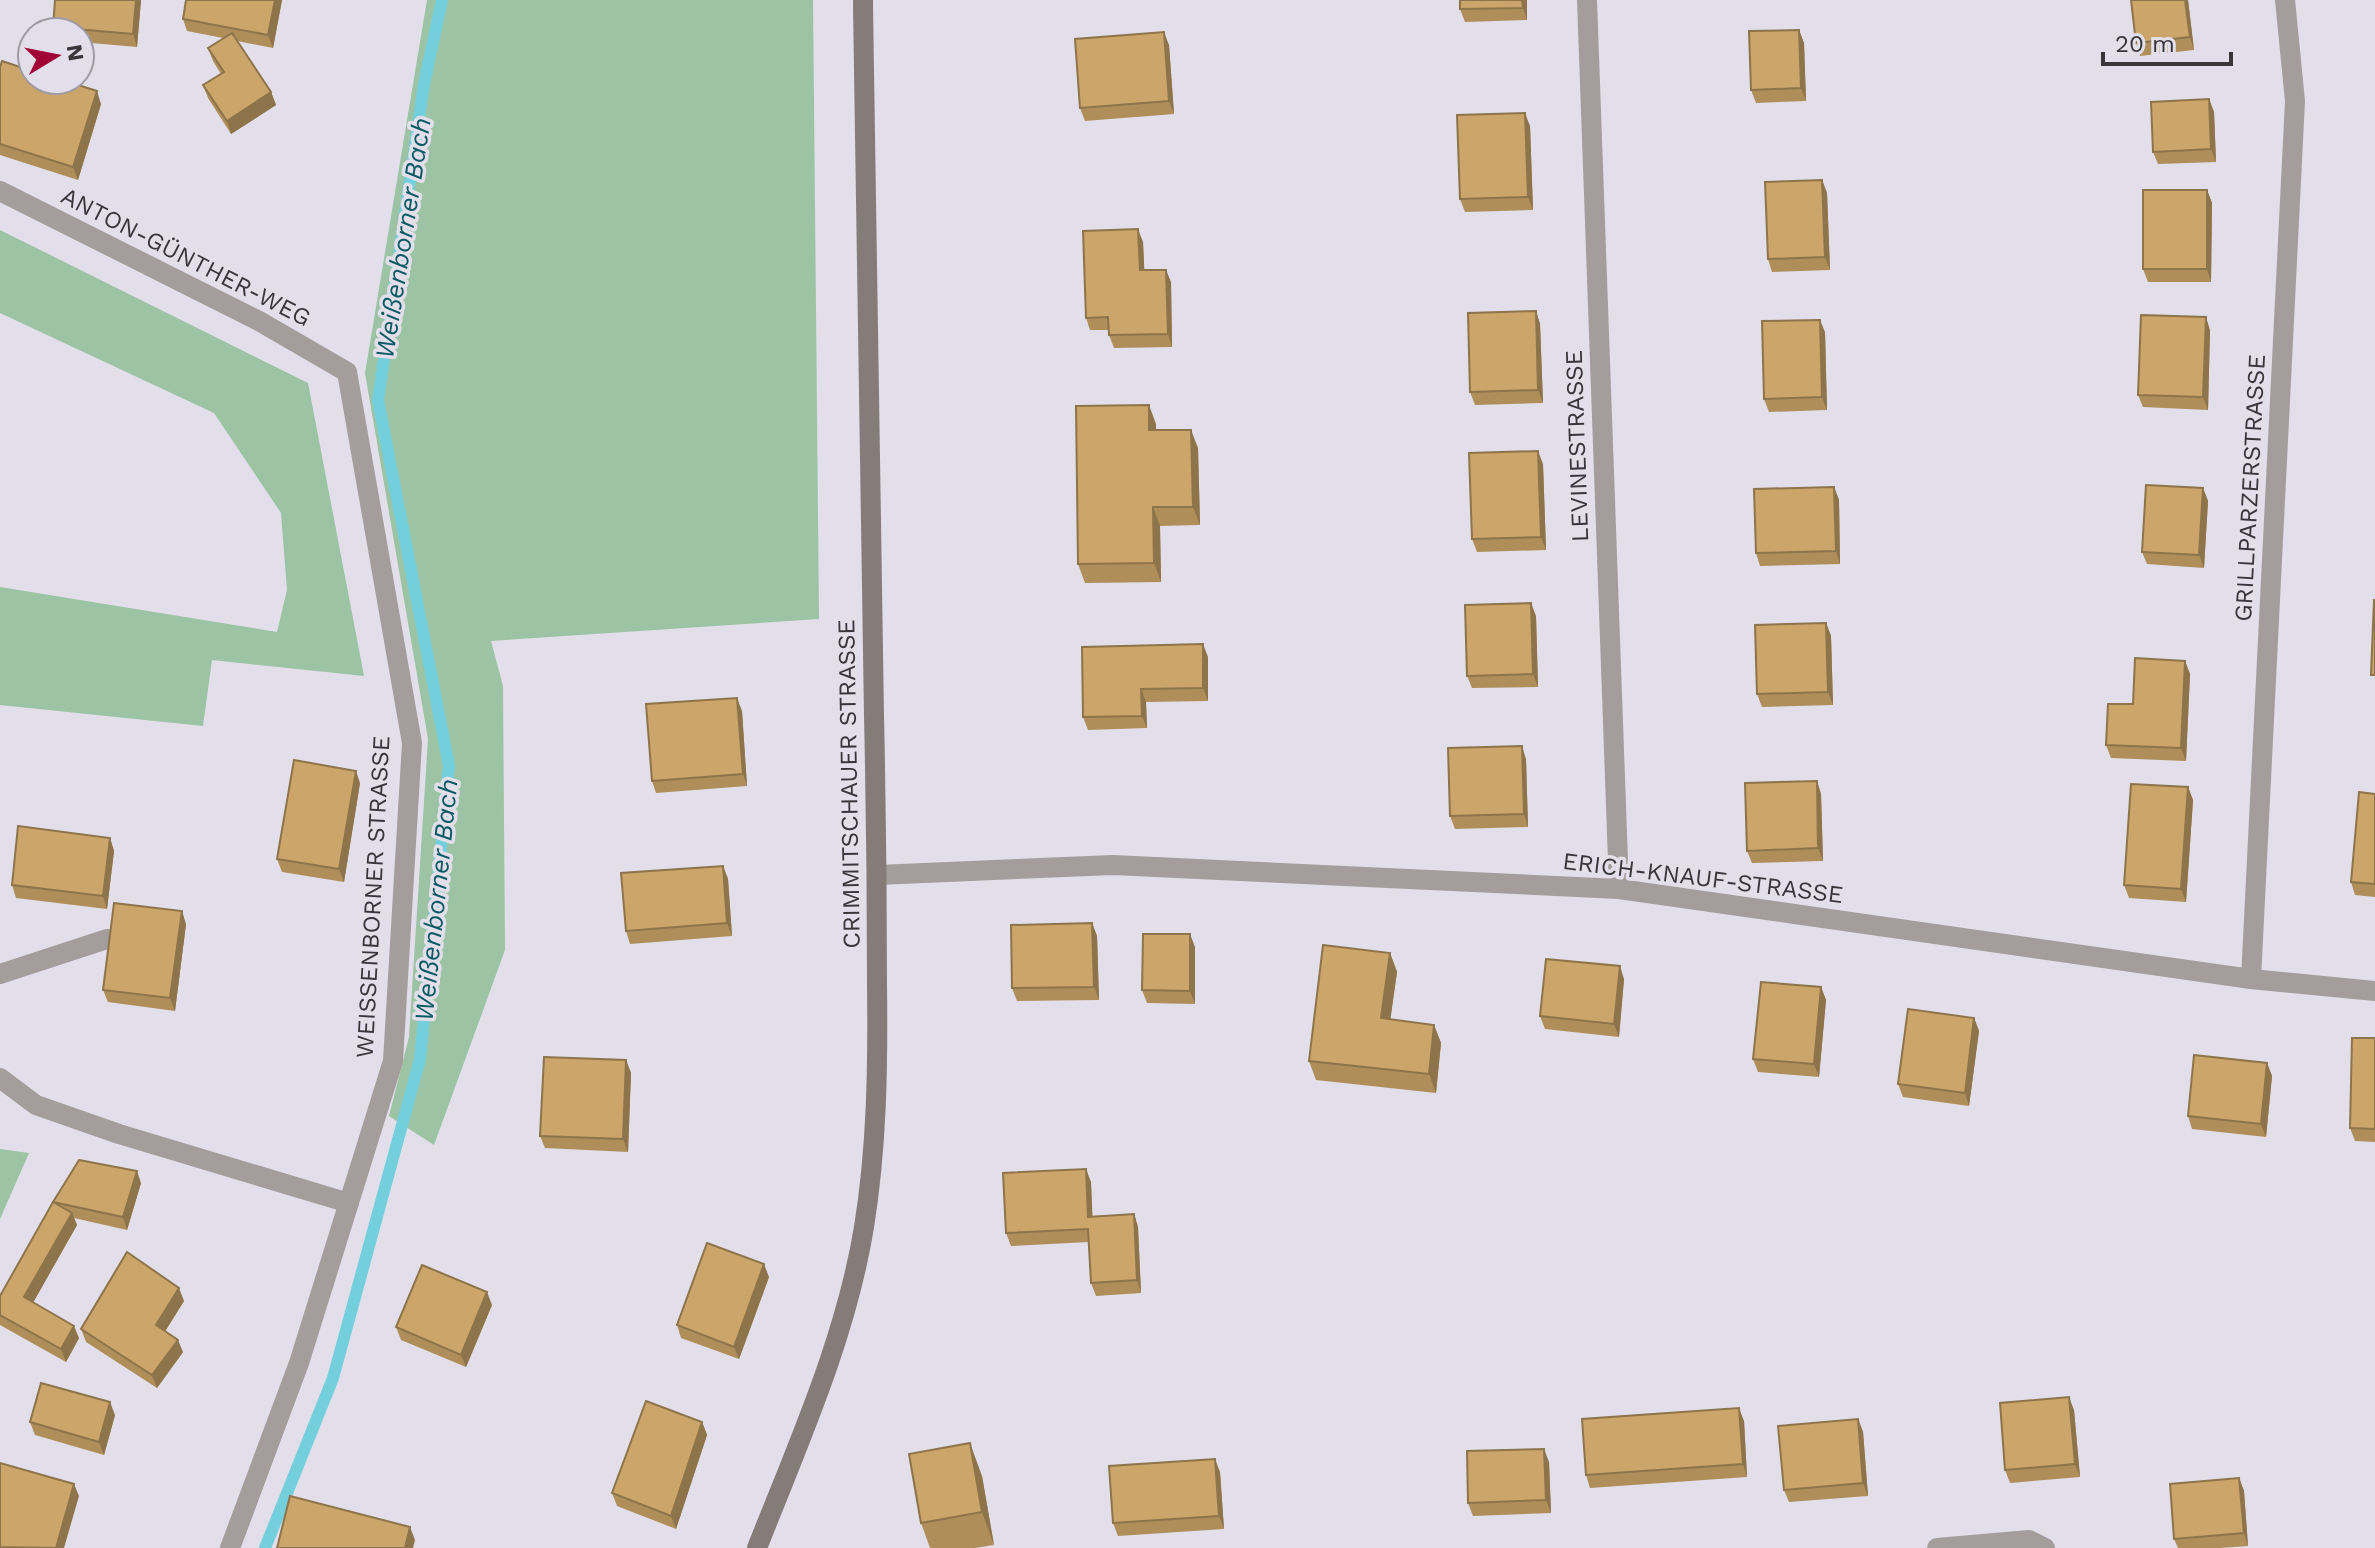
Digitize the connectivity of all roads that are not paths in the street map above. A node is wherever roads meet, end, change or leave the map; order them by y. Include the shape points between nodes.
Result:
1 (863, 0) edge
2 (1587, 0) edge
3 (2285, 0) edge
4 (0, 191) edge
5 (347, 372) joint
6 (877, 875) junction
7 (1619, 889) junction
8 (107, 939) edge
9 (0, 974) edge
10 (2251, 979) junction
11 (2375, 991) edge
12 (0, 1078) edge
13 (349, 1203) junction
14 (230, 1548) edge
15 (757, 1548) edge
16 (1937, 1548) edge
17 (2045, 1548) edge

1 - 6 main road, CRIMMITSCHAUER STRASSE
2 - 7 street, LEVINESTRASSE
3 - 10 street, GRILLPARZERSTRASSE via 2295,101
4 - 5 street, ANTON-GÜNTHER-WEG via 259,321
5 - 13 street, WEISSENBORNER STRASSE via 412,743 393,1061
6 - 7 street, ERICH-KNAUF-STRASSE via 1113,865
6 - 15 main road, CRIMMITSCHAUER STRASSE via 878,1051 864,1229 836,1336
7 - 10 street, ERICH-KNAUF-STRASSE
8 - 9 street
10 - 11 street, ERICH-KNAUF-STRASSE
12 - 13 street via 36,1105
13 - 14 street, WEISSENBORNER STRASSE via 299,1363
16 - 17 street via 2029,1540

